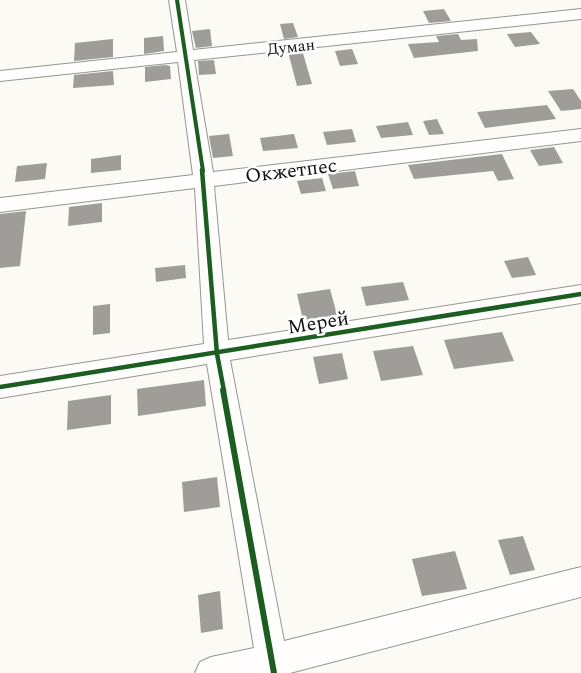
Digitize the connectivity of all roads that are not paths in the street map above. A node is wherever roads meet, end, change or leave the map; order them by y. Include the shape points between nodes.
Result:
1 (177, 0) edge
2 (581, 14) edge
3 (184, 57) junction
4 (0, 76) edge
5 (581, 135) edge
6 (204, 181) junction
7 (0, 205) edge
8 (581, 294) edge
9 (216, 354) junction
10 (0, 387) edge
11 (581, 582) edge
12 (273, 667) edge
13 (210, 673) edge

1 - 3 street
2 - 3 street, Думан
3 - 4 street, Думан
3 - 6 street
5 - 6 street, Окжетпес
6 - 7 street, Окжетпес
6 - 9 street
8 - 9 street, Мерей
9 - 10 street, Мерей
9 - 12 street
11 - 12 street
12 - 13 street

